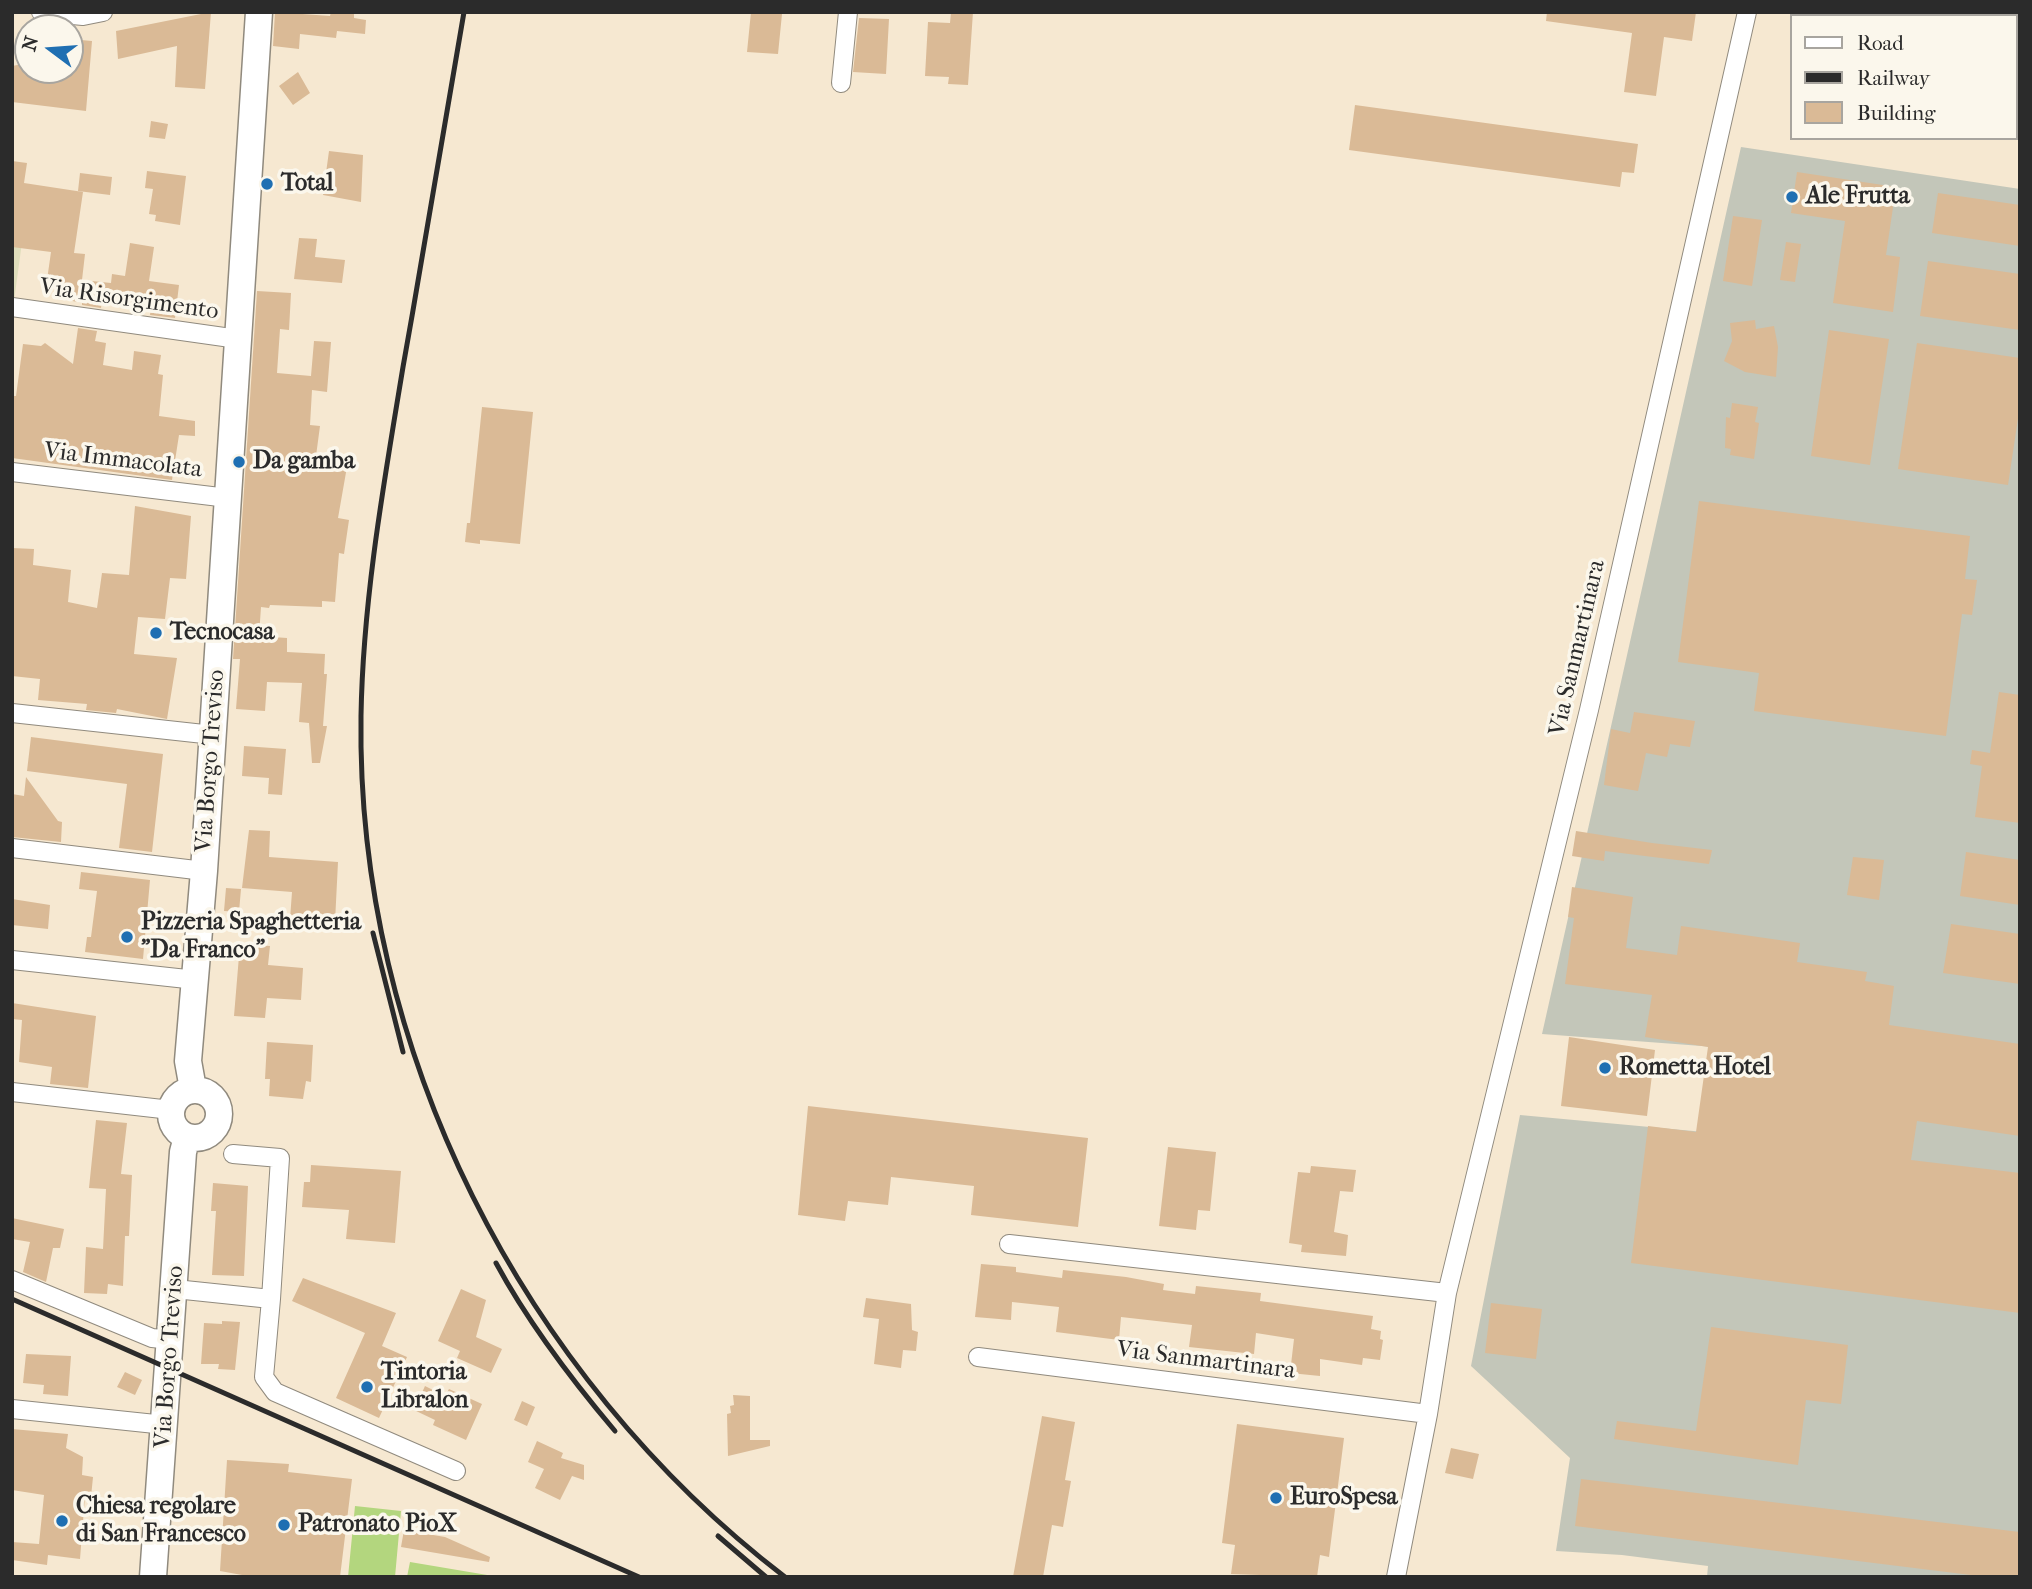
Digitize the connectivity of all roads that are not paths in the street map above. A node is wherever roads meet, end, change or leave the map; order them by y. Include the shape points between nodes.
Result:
1 (41, 12) edge
2 (103, 12) edge
3 (259, 12) edge
4 (848, 12) edge
5 (1746, 12) edge
6 (841, 83) dead end
7 (12, 307) edge
8 (238, 339) junction
9 (12, 472) edge
10 (228, 498) junction
11 (12, 713) edge
12 (213, 735) junction
13 (12, 848) edge
14 (204, 871) junction
15 (12, 960) edge
16 (196, 980) junction
17 (193, 1089) junction
18 (12, 1092) edge
19 (171, 1110) junction
20 (187, 1137) junction
21 (233, 1154) dead end
22 (1009, 1244) dead end
23 (12, 1280) edge
24 (175, 1289) junction
25 (1447, 1293) junction
26 (271, 1299) junction
27 (171, 1340) junction
28 (978, 1356) dead end
29 (12, 1409) edge
30 (1428, 1414) junction
31 (165, 1425) junction
32 (456, 1471) dead end
33 (153, 1577) edge
34 (1396, 1577) edge

1 - 2 street via 83,16
3 - 8 street, Via Borgo Treviso
4 - 6 street
5 - 25 street, Via Sanmartinara via 1589,710
7 - 8 street, Via Risorgimento
8 - 10 street, Via Borgo Treviso
9 - 10 street, Via Immacolata
10 - 12 street, Via Borgo Treviso
11 - 12 street
12 - 14 street, Via Borgo Treviso
13 - 14 street
14 - 16 street, Via Borgo Treviso
15 - 16 street
16 - 17 street, Via Borgo Treviso via 188,1061
17 - 19 street via 181,1094
17 - 20 street via 213,1097 219,1118 207,1135
18 - 19 street
19 - 20 street via 176,1129
20 - 24 street, Via Borgo Treviso
21 - 26 street via 280,1158
22 - 25 street
23 - 27 street via 152,1338
24 - 26 street
24 - 27 street, Via Borgo Treviso
25 - 30 street, Via Sanmartinara
26 - 32 street via 264,1377 275,1392
27 - 31 street, Via Borgo Treviso
28 - 30 street, Via Sanmartinara
29 - 31 street
30 - 34 street, Via Sanmartinara
31 - 33 street, Via Borgo Treviso

